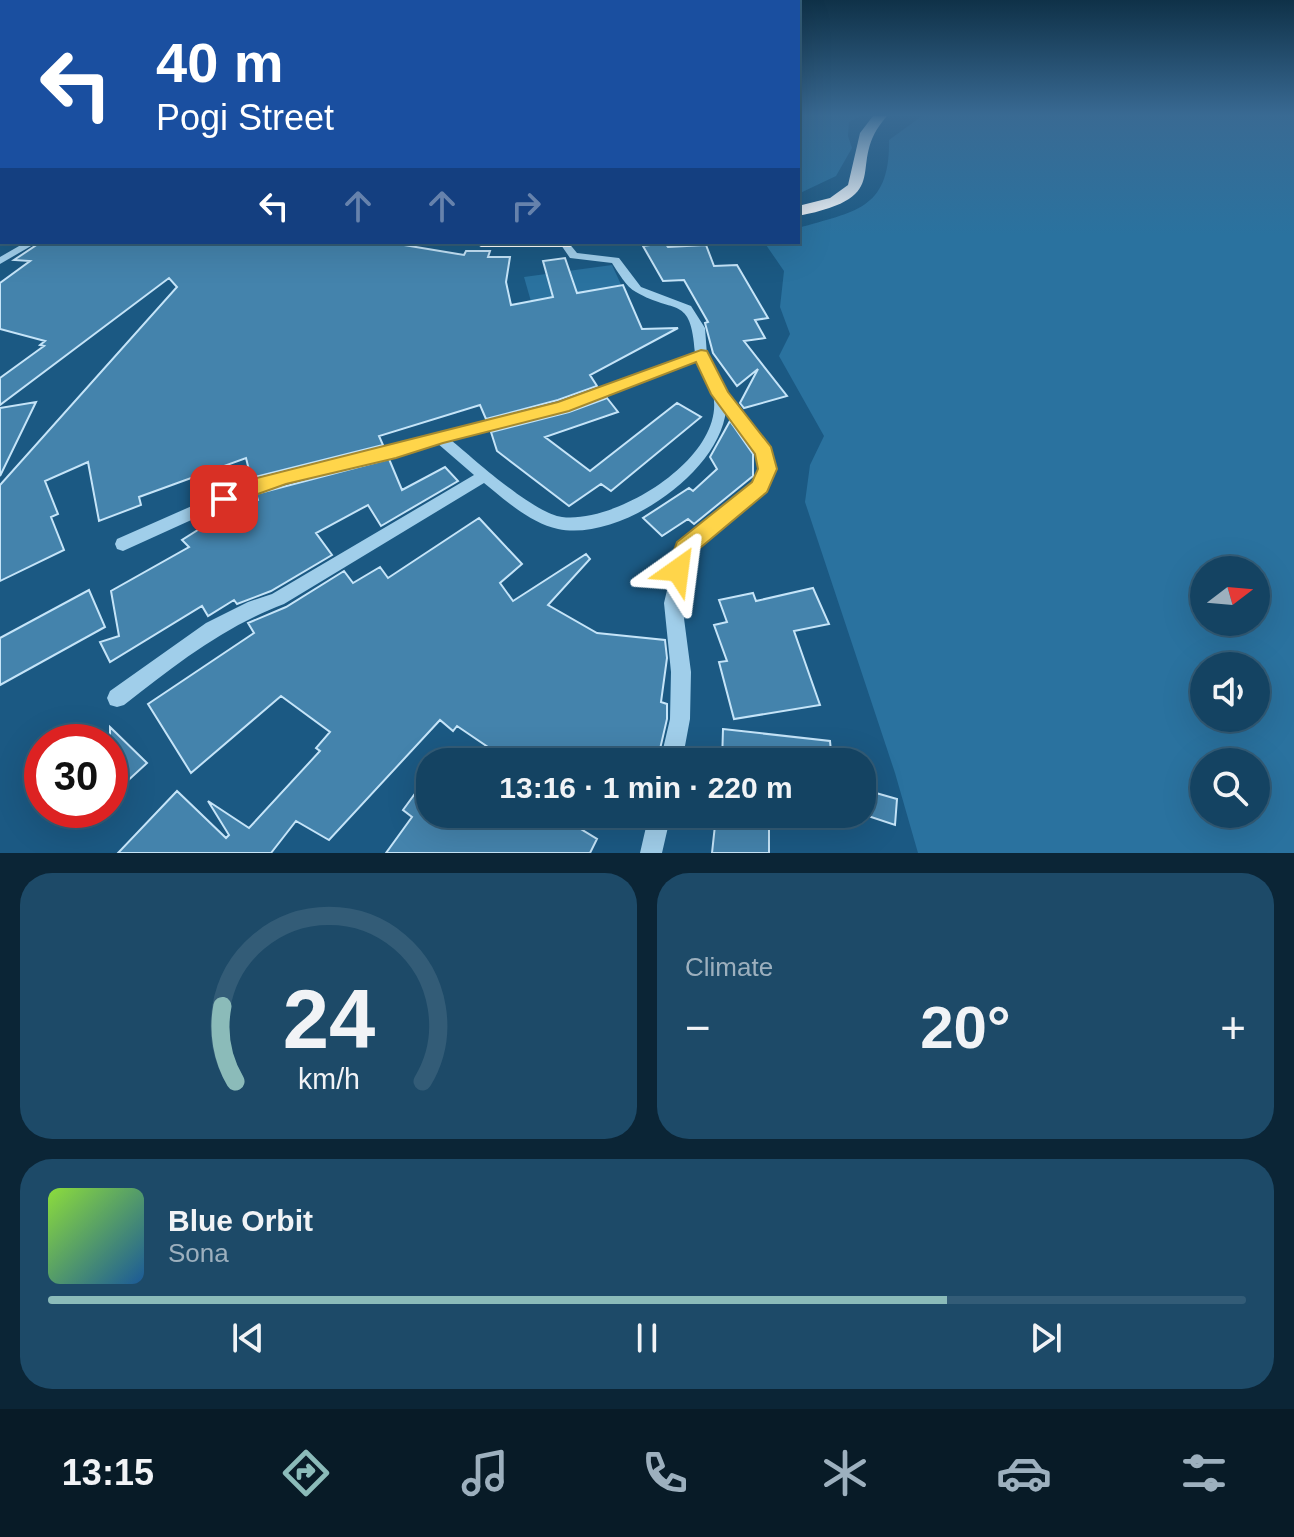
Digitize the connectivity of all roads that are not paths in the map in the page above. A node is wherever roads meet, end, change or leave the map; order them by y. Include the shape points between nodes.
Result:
1 (862, 156) edge
2 (800, 211) edge
3 (30, 244) edge
4 (564, 244) edge
5 (0, 261) edge
6 (701, 355) junction
7 (720, 394) junction
8 (439, 437) junction
9 (484, 476) junction
10 (123, 544) dead end
11 (117, 698) dead end
12 (674, 748) edge
13 (657, 828) edge
14 (651, 853) edge

1 - 2 highway via 859,177 844,197
3 - 5 street
4 - 6 street via 574,256 615,260 637,289 687,308 699,328
6 - 7 street
6 - 8 street via 563,406
7 - 9 street via 721,412 710,442 670,484 624,512 557,523
7 - 12 street via 750,429 767,469 760,487 685,548 673,603 681,672
8 - 9 street
8 - 10 street via 249,487
9 - 11 street via 278,599 205,632
13 - 14 street

